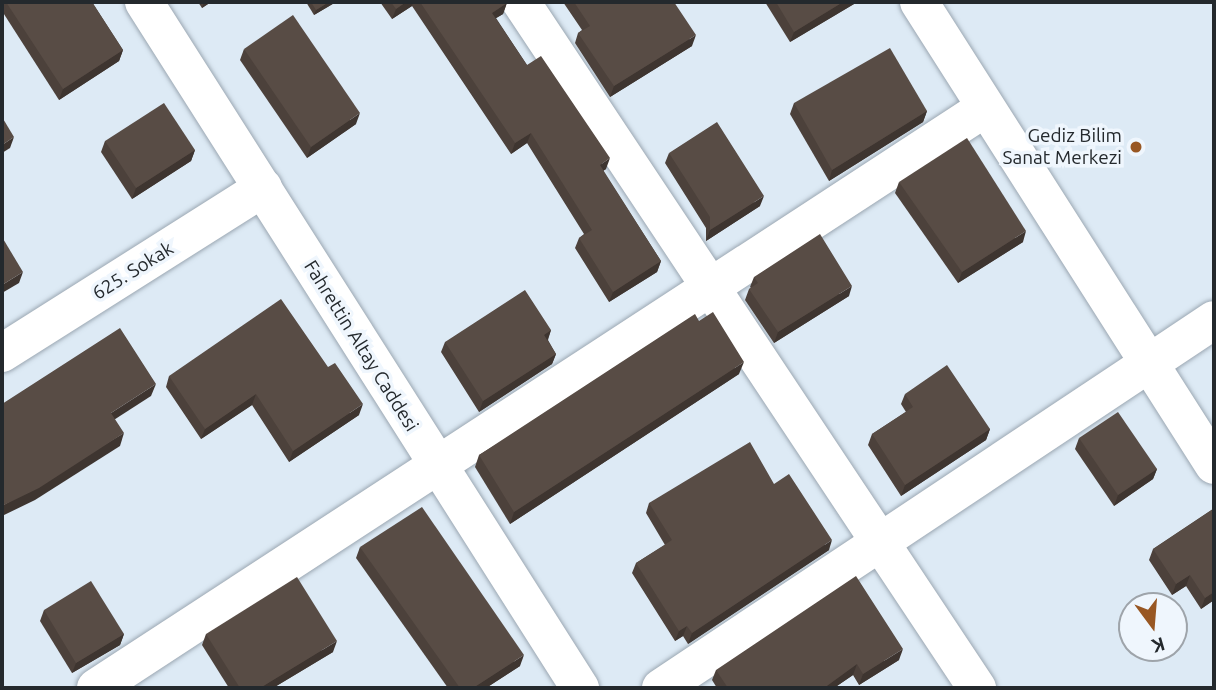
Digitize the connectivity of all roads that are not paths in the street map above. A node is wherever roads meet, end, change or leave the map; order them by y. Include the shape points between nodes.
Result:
1 (144, 2) edge
2 (520, 2) edge
3 (919, 2) edge
4 (985, 108) junction
5 (263, 188) junction
6 (707, 286) junction
7 (1214, 320) edge
8 (2, 354) edge
9 (1148, 364) junction
10 (435, 465) junction
11 (1214, 465) edge
12 (877, 544) junction
13 (96, 688) edge
14 (580, 688) edge
15 (661, 688) edge
16 (977, 688) edge

1 - 5 street, Fahrettin Altay Caddesi
2 - 6 street
3 - 4 street
4 - 6 street
4 - 9 street
5 - 8 street, 625. Sokak
5 - 10 street, Fahrettin Altay Caddesi
6 - 10 street
6 - 12 street
7 - 9 street
9 - 11 street
9 - 12 street
10 - 13 street
10 - 14 street, Fahrettin Altay Caddesi
12 - 15 street
12 - 16 street

